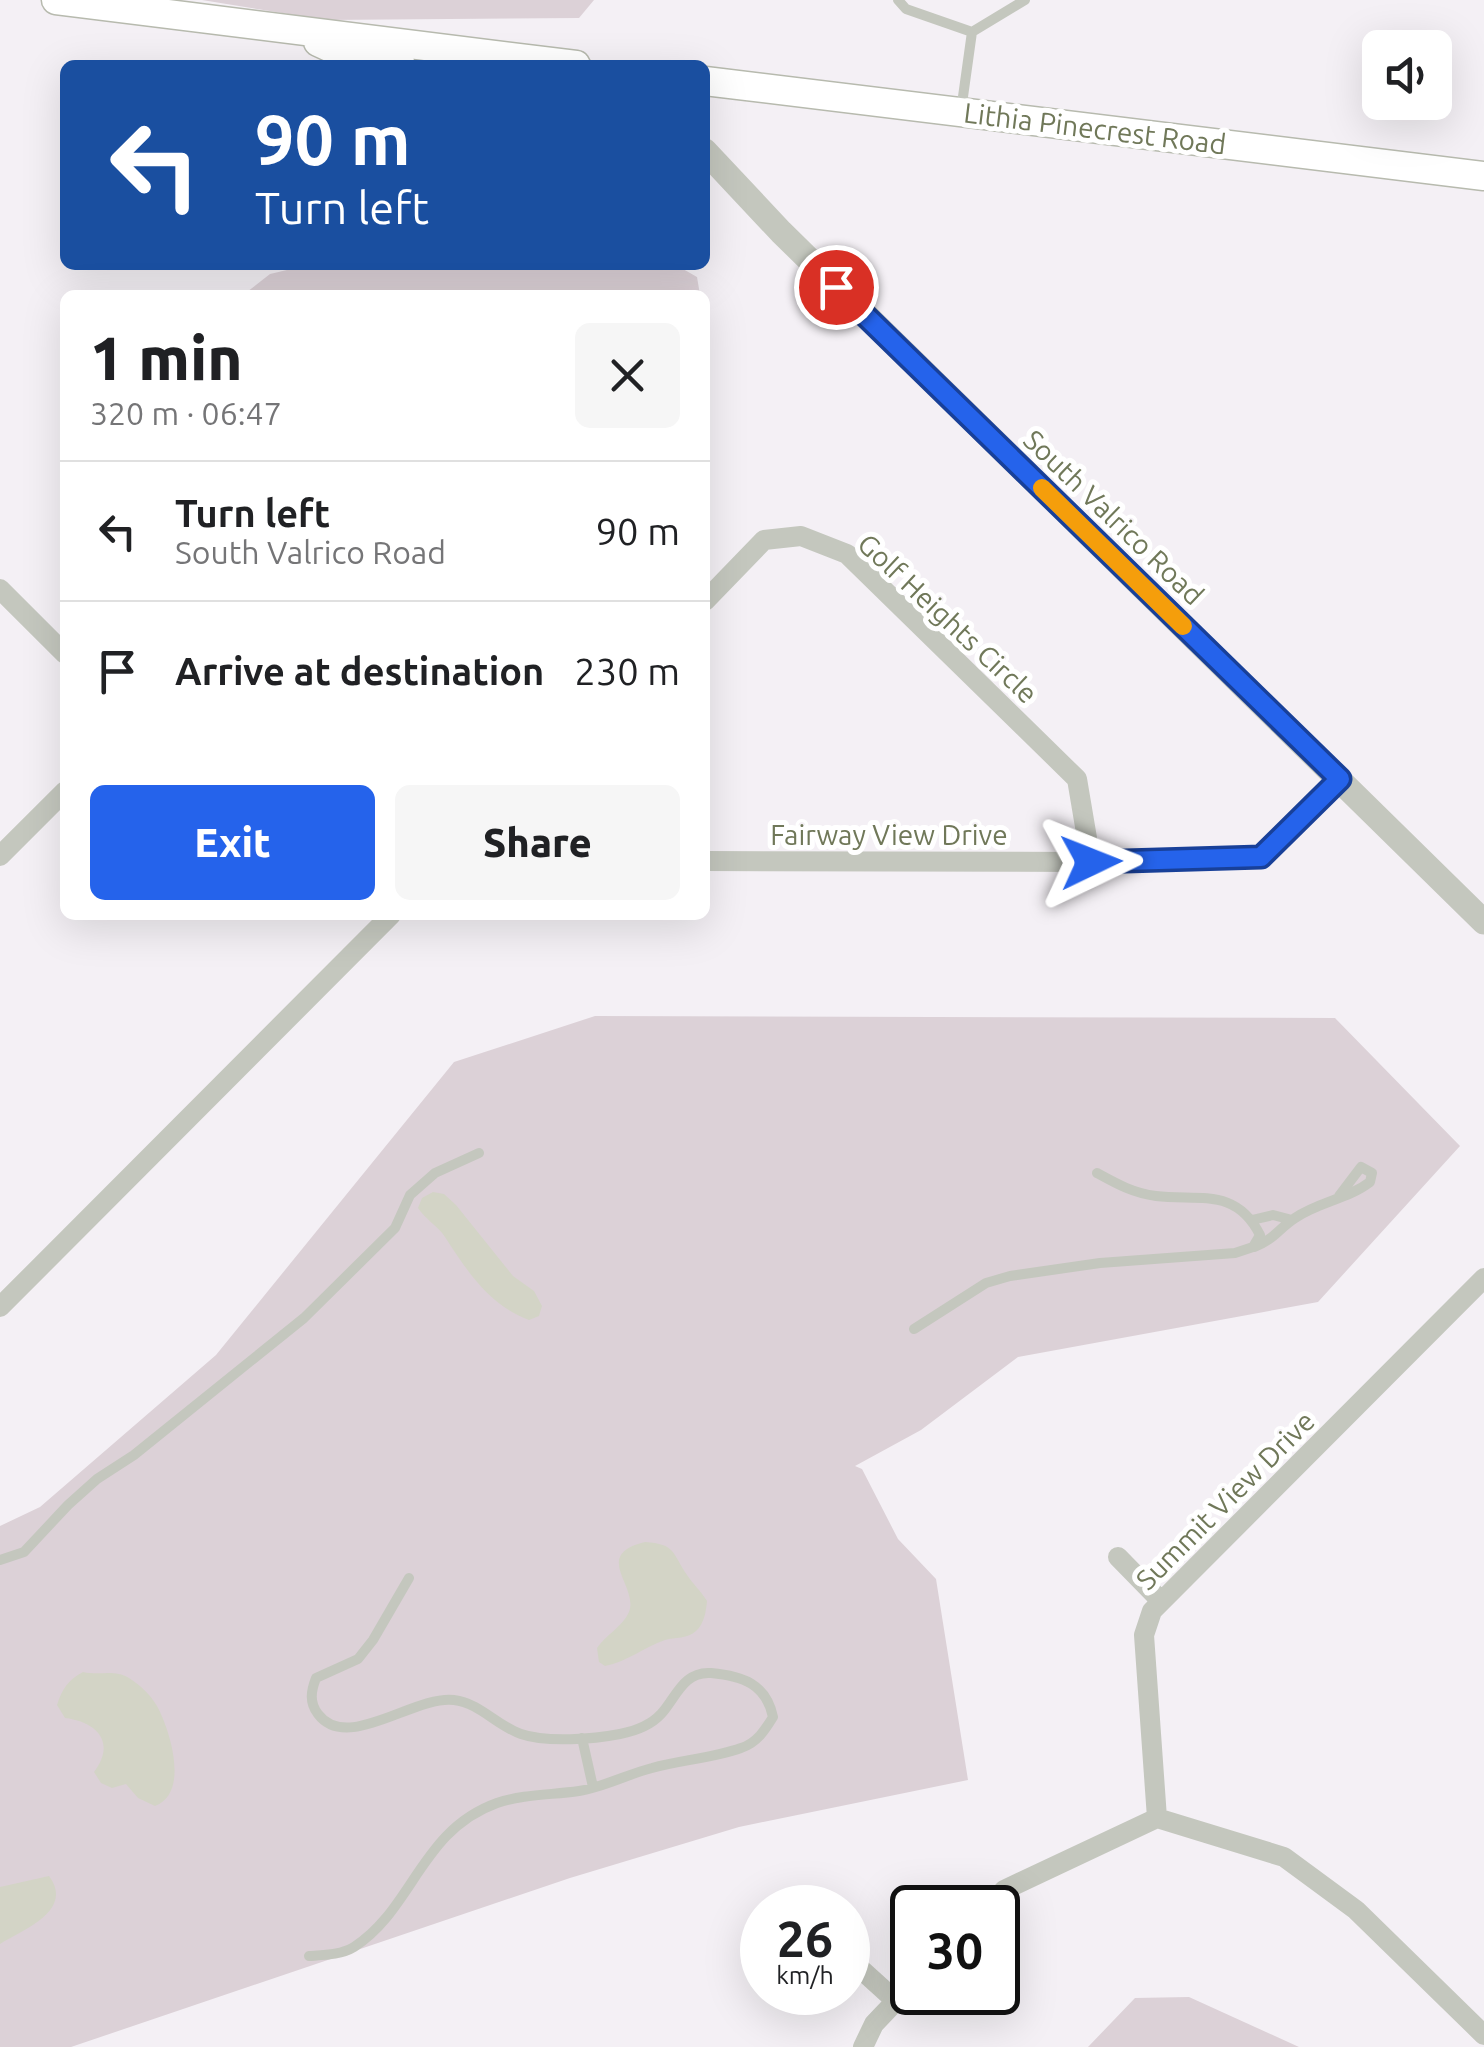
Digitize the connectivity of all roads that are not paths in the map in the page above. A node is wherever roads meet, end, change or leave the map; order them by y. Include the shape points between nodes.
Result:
1 (56, 0) edge
2 (898, 0) edge
3 (1026, 0) edge
4 (295, 29) junction
5 (972, 32) junction
6 (375, 60) edge
7 (537, 60) edge
8 (710, 82) edge
9 (960, 112) junction
10 (710, 157) edge
11 (710, 176) edge
12 (1484, 176) edge
13 (780, 232) junction
14 (0, 589) edge
15 (710, 596) edge
16 (60, 649) edge
17 (1340, 779) junction
18 (60, 796) edge
19 (0, 856) edge
20 (710, 861) edge
21 (1091, 862) junction
22 (386, 920) edge
23 (1484, 922) edge
24 (478, 1153) dead end
25 (1098, 1172) dead end
26 (1339, 1196) dead end
27 (1252, 1220) junction
28 (1292, 1220) junction
29 (1254, 1247) junction
30 (1484, 1278) edge
31 (0, 1308) edge
32 (914, 1330) dead end
33 (1118, 1557) dead end
34 (0, 1560) edge
35 (409, 1578) dead end
36 (1162, 1601) junction
37 (582, 1738) junction
38 (593, 1786) junction
39 (1158, 1818) junction
40 (1015, 1885) edge
41 (310, 1956) dead end
42 (870, 1977) edge
43 (890, 1996) edge
44 (890, 2007) edge
45 (1484, 2036) edge
46 (863, 2047) edge

1 - 4 main road
2 - 5 lane via 906,9
3 - 5 lane
4 - 6 main road via 344,54
4 - 7 main road
5 - 9 lane
8 - 9 main road, Lithia Pinecrest Road
9 - 12 main road, Lithia Pinecrest Road
10 - 13 street, South Valrico Road
11 - 13 street
13 - 17 street, South Valrico Road
14 - 16 street
15 - 21 street, Golf Heights Circle via 764,540 801,536 847,554 1077,779
17 - 21 street, Fairway View Drive via 1261,857
17 - 23 street, South Valrico Road
18 - 19 street
20 - 21 street, Fairway View Drive
22 - 31 street
24 - 34 lane via 434,1174 410,1195 395,1228 304,1318 97,1479 24,1552
25 - 27 lane via 1153,1196 1216,1198
26 - 28 lane
27 - 28 lane
27 - 29 lane via 1260,1235
28 - 29 lane
29 - 32 lane via 1010,1276 986,1282
30 - 36 street, Summit View Drive
33 - 36 street
35 - 37 lane via 358,1659 316,1678 315,1711 326,1722 366,1725 448,1699 467,1702 521,1734
36 - 39 street, Summit View Drive via 1144,1634
37 - 38 lane
37 - 38 lane via 646,1726 692,1676 709,1673 755,1684 768,1697 772,1717 744,1748
38 - 41 lane via 526,1795 460,1822 353,1947
39 - 40 street
39 - 45 street via 1284,1857 1356,1910
42 - 43 street
44 - 46 street

